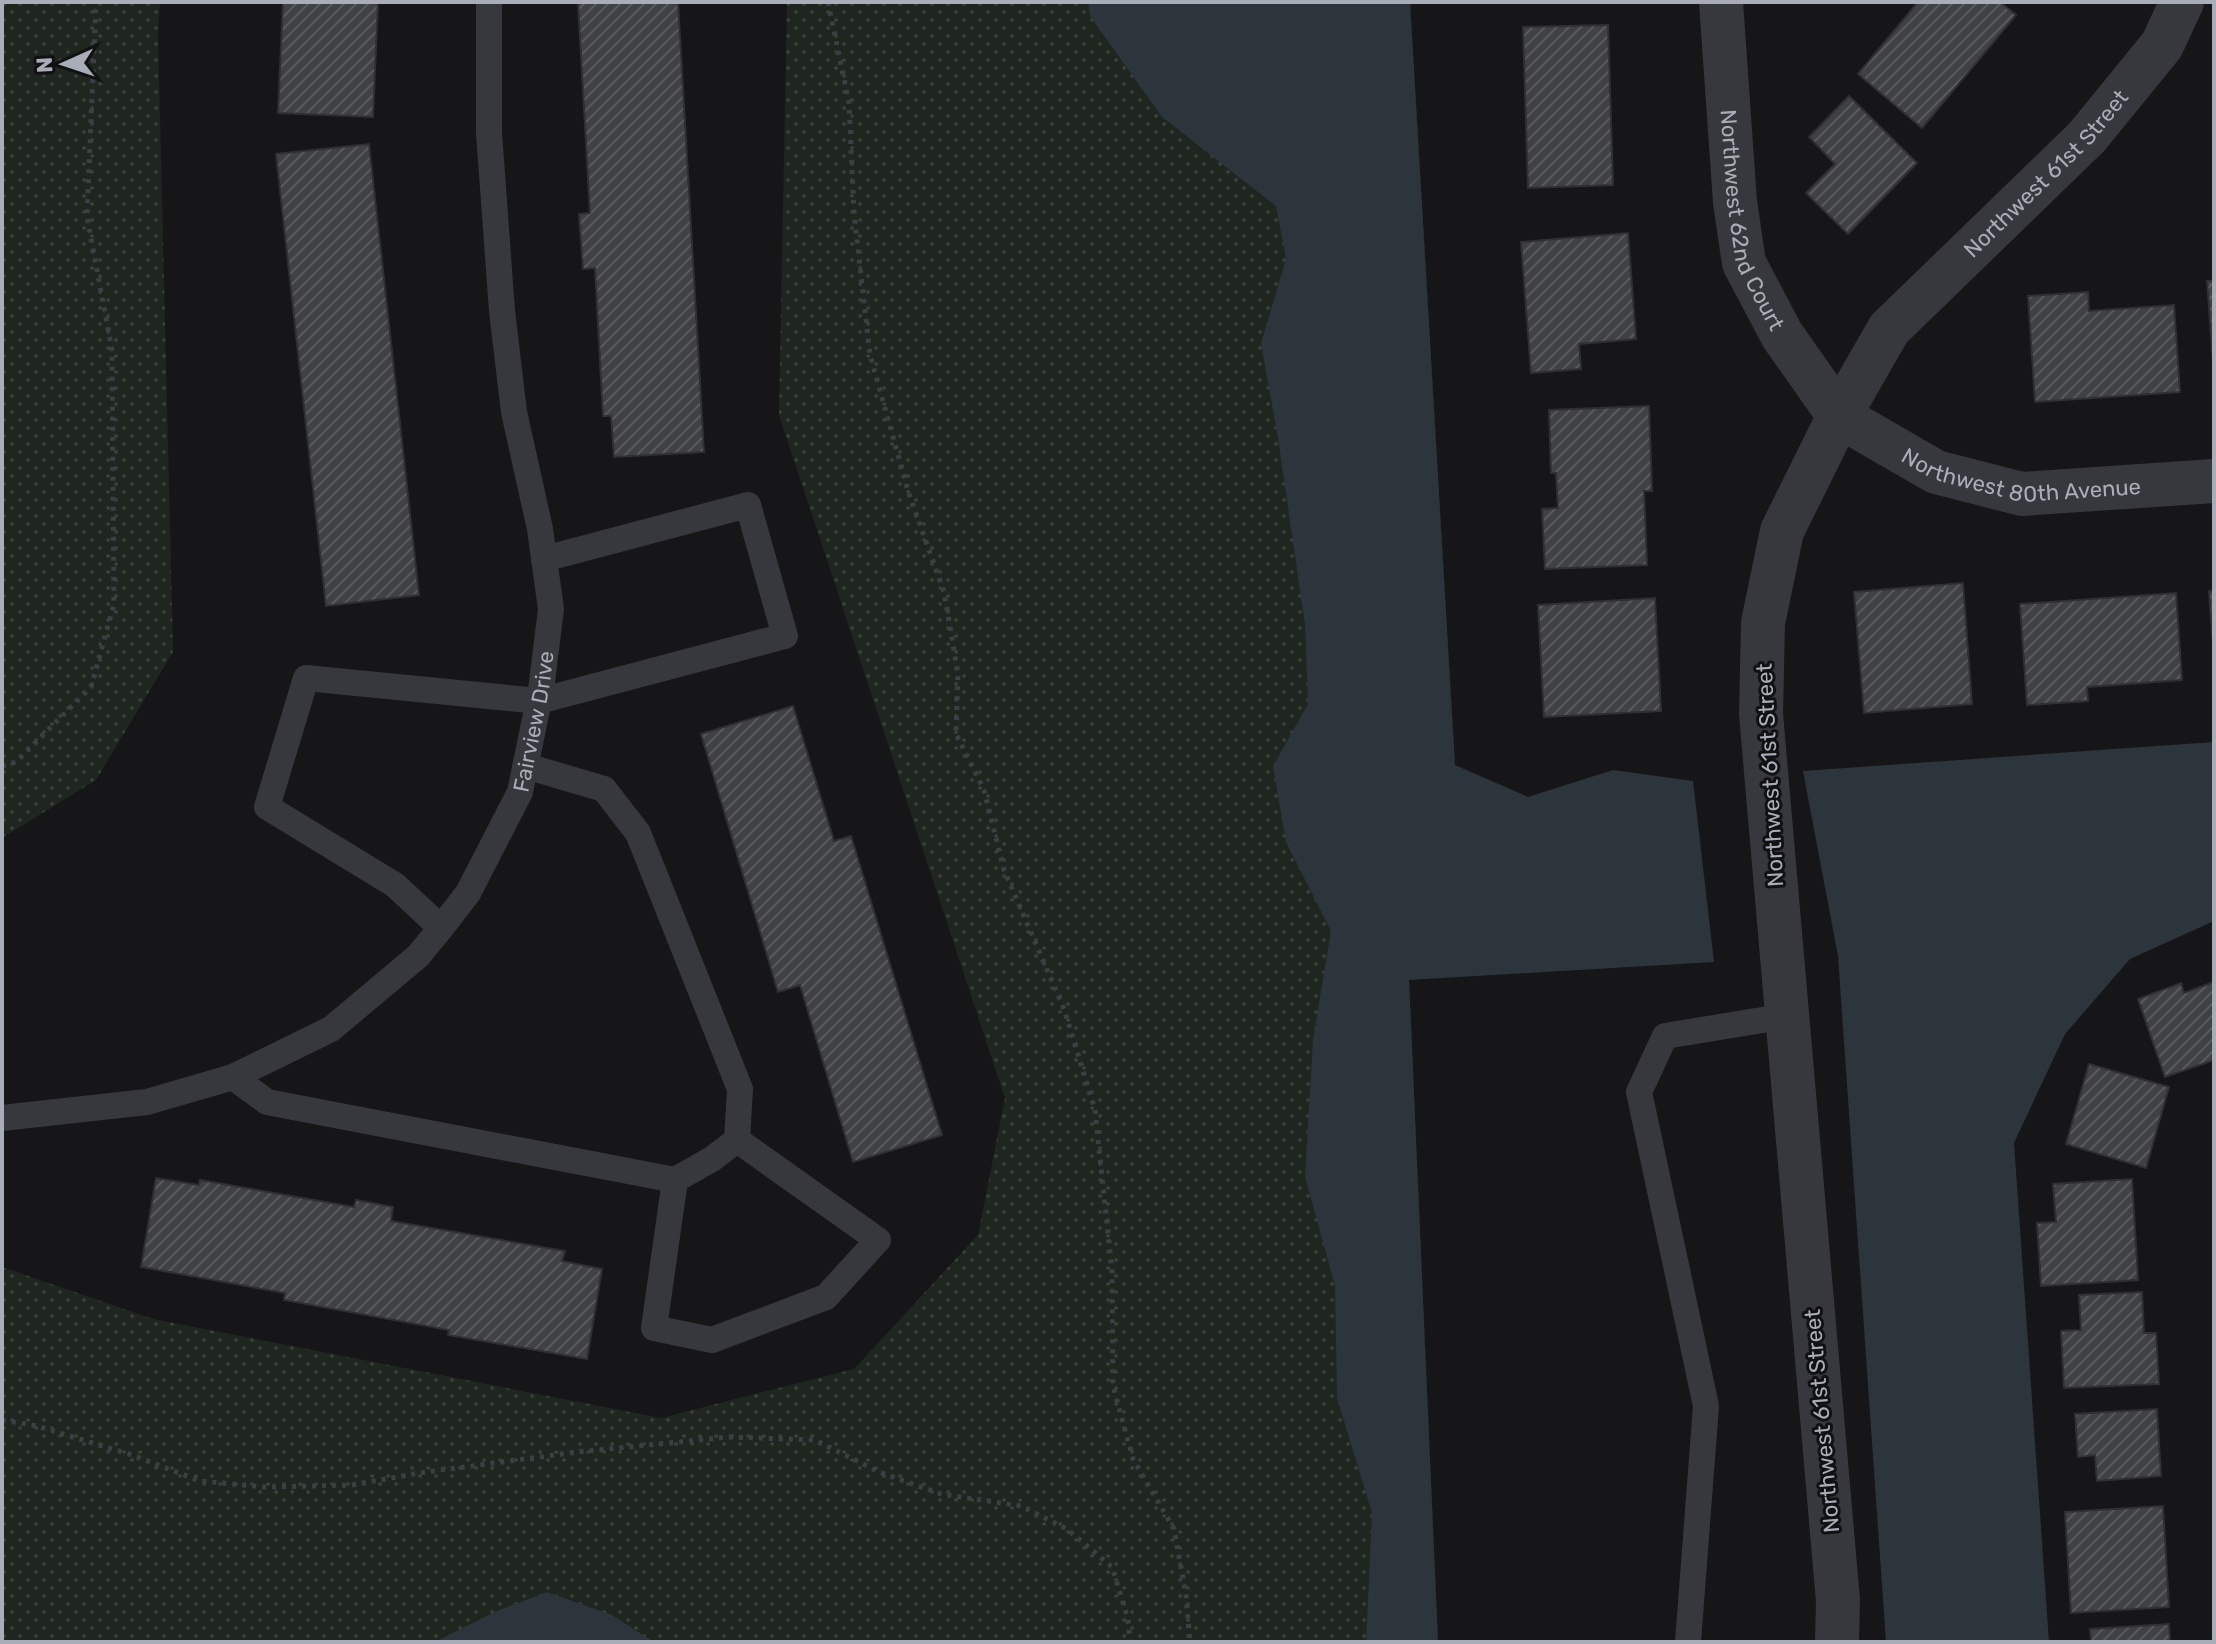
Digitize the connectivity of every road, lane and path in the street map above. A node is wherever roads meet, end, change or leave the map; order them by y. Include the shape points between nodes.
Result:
1 (96, 2) edge
2 (489, 2) edge
3 (828, 2) edge
4 (1721, 2) edge
5 (2182, 2) edge
6 (1839, 416) junction
7 (2214, 481) edge
8 (544, 559) junction
9 (539, 701) junction
10 (2, 766) edge
11 (526, 766) junction
12 (441, 928) junction
13 (1787, 1016) junction
14 (233, 1077) junction
15 (2, 1118) edge
16 (737, 1140) junction
17 (675, 1180) junction
18 (2, 1420) edge
19 (1130, 1642) edge
20 (1190, 1642) edge
21 (1688, 1642) edge
22 (1837, 1642) edge

1 - 10 path via 87,217 112,350 114,604 91,687 16,762
2 - 8 lane, Fairview Drive via 489,133 502,311 514,412
3 - 20 path via 849,103 854,213 870,355 909,494 944,592 958,674 956,734 984,790 1004,870 1064,1009 1095,1110 1112,1271 1113,1386 1133,1459 1174,1529
4 - 6 street, Northwest 62nd Court via 1744,263 1782,335
5 - 6 street, Northwest 61st Street via 2162,45 2087,137 1889,329
6 - 7 street, Northwest 80th Avenue via 1936,472 2022,494
6 - 13 street, Northwest 61st Street via 1782,531 1763,623 1761,714
8 - 9 lane, Fairview Drive via 551,609
8 - 9 lane via 748,505 785,636
9 - 11 lane, Fairview Drive
9 - 12 lane via 306,678 267,807 395,885
11 - 12 lane, Fairview Drive via 520,792 468,893
11 - 16 lane via 604,789 638,833 740,1089
12 - 14 lane, Fairview Drive via 418,956 331,1029
13 - 21 lane via 1665,1036 1639,1092 1706,1406
13 - 22 street, Northwest 61st Street via 1837,1585
14 - 15 lane, Fairview Drive via 147,1102
14 - 17 lane via 267,1102
16 - 17 lane
16 - 17 lane via 878,1240 826,1297 712,1340 654,1328
18 - 19 path via 37,1426 200,1481 266,1487 352,1485 577,1452 729,1437 815,1440 892,1477 941,1494 1021,1506 1067,1529 1112,1567

